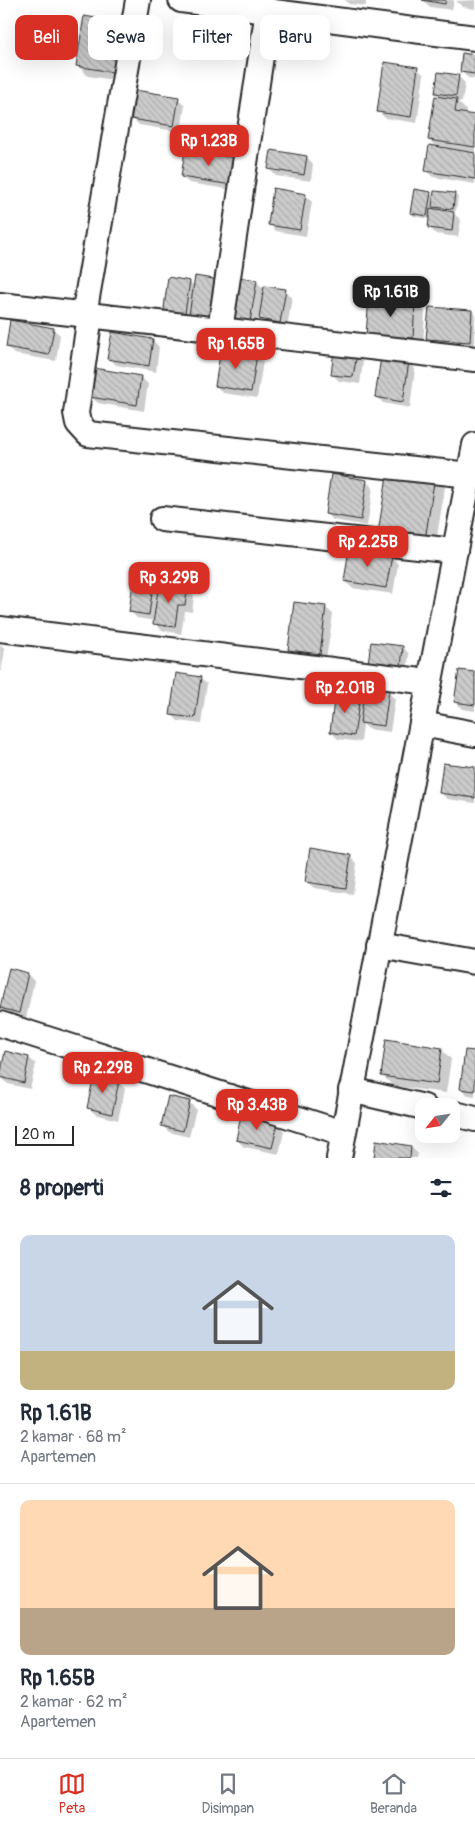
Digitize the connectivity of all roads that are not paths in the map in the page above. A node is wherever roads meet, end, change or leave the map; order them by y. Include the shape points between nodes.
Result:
1 (138, 0) edge
2 (181, 0) edge
3 (217, 2) edge
4 (268, 10) junction
5 (475, 38) edge
6 (0, 305) edge
7 (87, 315) junction
8 (220, 330) junction
9 (475, 359) edge
10 (475, 445) edge
11 (470, 475) junction
12 (162, 519) dead end
13 (454, 551) junction
14 (0, 629) edge
15 (429, 682) junction
16 (422, 724) junction
17 (475, 734) edge
18 (380, 945) junction
19 (475, 962) edge
20 (0, 1024) edge
21 (351, 1090) junction
22 (415, 1105) edge
23 (460, 1115) edge
24 (475, 1119) edge
25 (343, 1133) junction
26 (338, 1158) edge

1 - 7 street
2 - 3 street
3 - 4 street
4 - 5 street
4 - 8 street
6 - 7 street
7 - 8 street
7 - 11 street via 76,413 78,423 88,434
8 - 9 street
10 - 11 street
11 - 13 street
12 - 13 street
13 - 15 street
14 - 15 street
15 - 16 street
16 - 17 street
16 - 18 street
18 - 19 street
18 - 21 street
20 - 25 street
21 - 22 street
21 - 25 street
23 - 24 street
25 - 26 street

